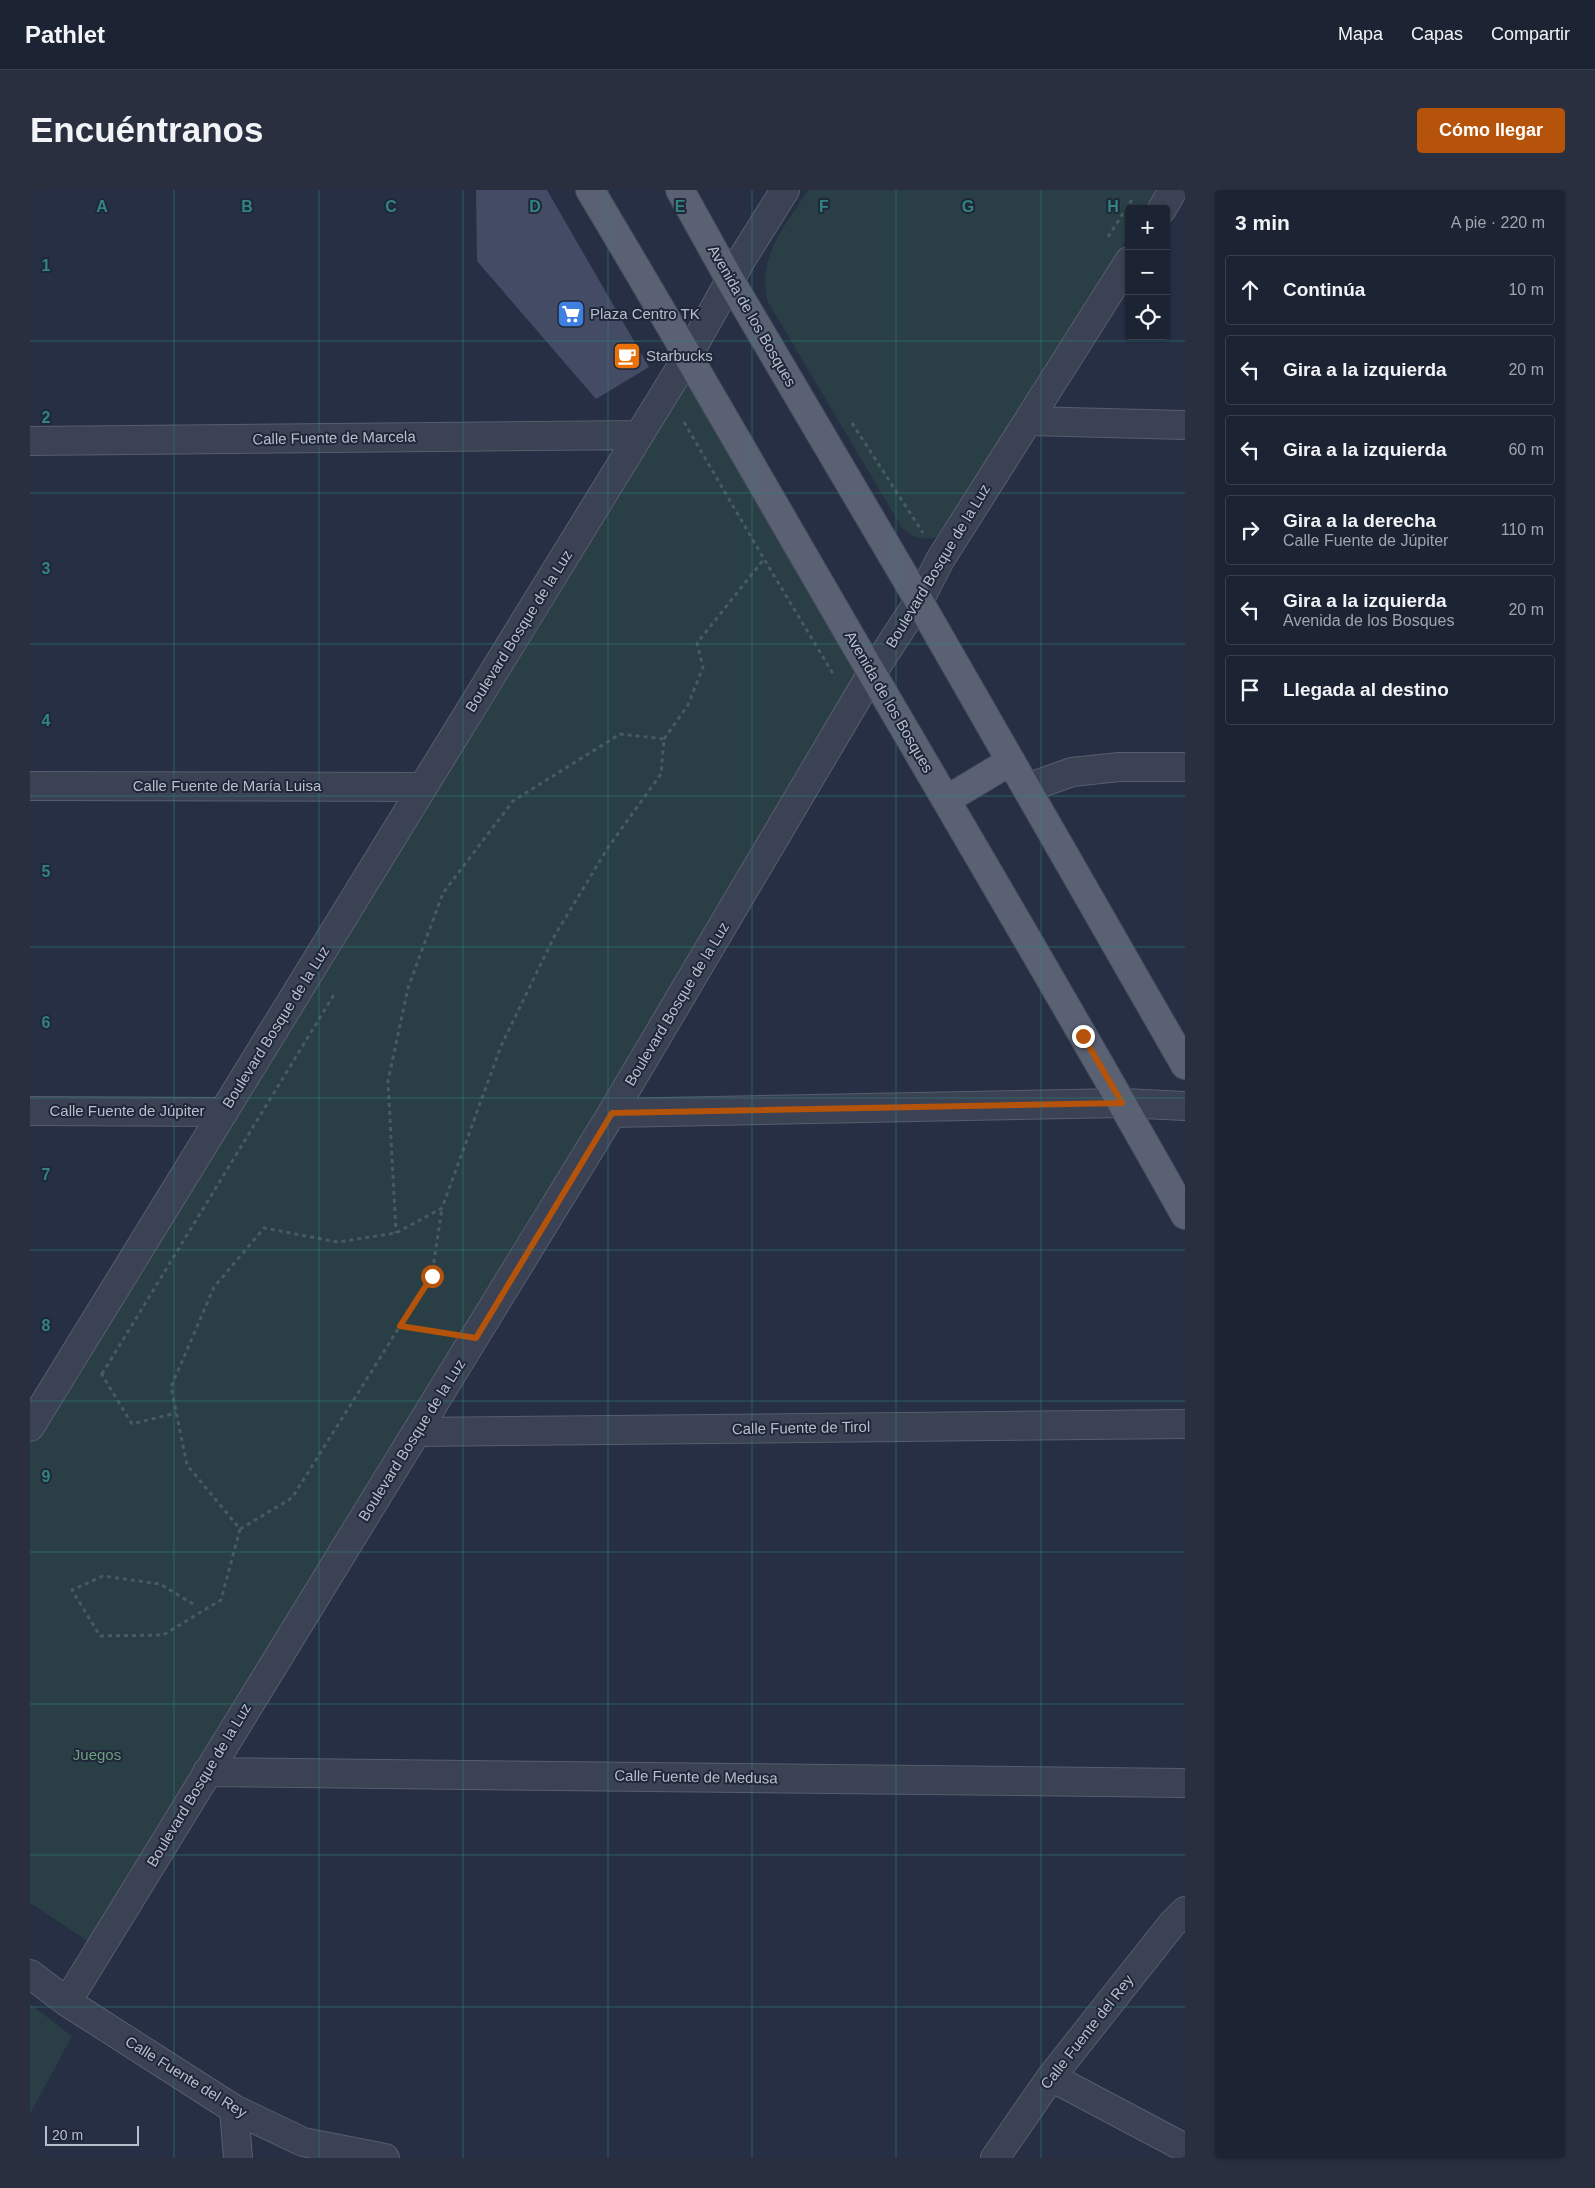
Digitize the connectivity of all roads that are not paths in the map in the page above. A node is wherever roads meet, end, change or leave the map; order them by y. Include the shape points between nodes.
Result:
1 (590, 190) edge
2 (680, 190) edge
3 (786, 190) edge
4 (1173, 190) edge
5 (1164, 205) edge
6 (1125, 267) edge
7 (730, 280) junction
8 (689, 354) junction
9 (1028, 421) junction
10 (1185, 425) edge
11 (639, 435) junction
12 (30, 441) edge
13 (919, 601) junction
14 (872, 673) junction
15 (1011, 761) junction
16 (1185, 767) edge
17 (30, 786) edge
18 (423, 787) junction
19 (1027, 788) junction
20 (946, 800) junction
21 (1185, 1065) edge
22 (1122, 1103) junction
23 (1185, 1106) edge
24 (30, 1111) edge
25 (224, 1112) junction
26 (612, 1113) junction
27 (1185, 1215) edge
28 (1185, 1424) edge
29 (30, 1427) edge
30 (417, 1432) junction
31 (206, 1772) junction
32 (1185, 1783) edge
33 (1185, 1911) edge
34 (30, 1974) edge
35 (67, 2002) junction
36 (1051, 2077) junction
37 (234, 2110) junction
38 (1185, 2148) edge
39 (238, 2158) edge
40 (385, 2158) edge
41 (995, 2158) edge

1 - 8 main road, Avenida de los Bosques
2 - 7 main road, Avenida de los Bosques
3 - 7 street, Boulevard Bosque de la Luz
4 - 5 street
6 - 9 street, Boulevard Bosque de la Luz
7 - 8 street, Boulevard Bosque de la Luz
7 - 13 main road, Avenida de los Bosques
8 - 11 street, Boulevard Bosque de la Luz
8 - 14 main road, Avenida de los Bosques
9 - 10 street
9 - 13 street, Boulevard Bosque de la Luz via 940,560
11 - 12 street, Calle Fuente de Marcela
11 - 18 street, Boulevard Bosque de la Luz
13 - 14 street, Boulevard Bosque de la Luz
13 - 15 main road, Avenida de los Bosques
14 - 20 main road, Avenida de los Bosques
14 - 26 street, Boulevard Bosque de la Luz
15 - 19 main road, Avenida de los Bosques
15 - 20 main road
16 - 19 street via 1072,772
17 - 18 street, Calle Fuente de María Luisa
18 - 25 street, Boulevard Bosque de la Luz
19 - 21 main road, Avenida de los Bosques
20 - 22 main road, Avenida de los Bosques
22 - 23 street
22 - 26 street
22 - 27 main road, Avenida de los Bosques
24 - 25 street, Calle Fuente de Júpiter
25 - 29 street, Boulevard Bosque de la Luz
26 - 30 street, Boulevard Bosque de la Luz
28 - 30 street, Calle Fuente de Tirol
30 - 31 street, Boulevard Bosque de la Luz
31 - 32 street, Calle Fuente de Medusa
31 - 35 street, Boulevard Bosque de la Luz
33 - 36 street, Calle Fuente del Rey
34 - 35 street, Calle Fuente del Rey
35 - 37 street, Calle Fuente del Rey
36 - 38 street
36 - 41 street, Calle Fuente del Rey
37 - 39 street
37 - 40 street, Calle Fuente del Rey via 303,2142

